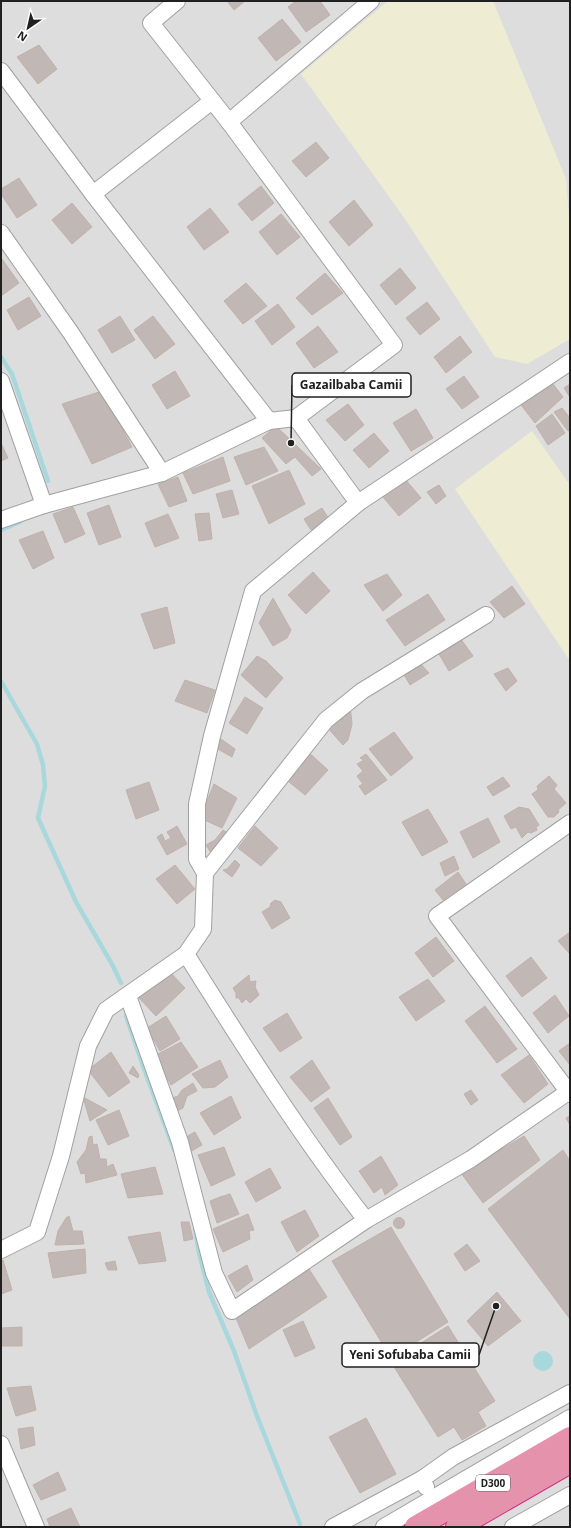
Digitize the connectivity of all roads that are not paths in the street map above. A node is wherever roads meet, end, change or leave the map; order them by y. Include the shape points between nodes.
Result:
1 (177, 1) edge
2 (371, 1) edge
3 (1, 71) edge
4 (212, 102) junction
5 (229, 122) junction
6 (93, 194) junction
7 (1, 233) edge
8 (570, 362) edge
9 (1, 381) edge
10 (296, 418) junction
11 (269, 421) junction
12 (162, 473) junction
13 (358, 503) junction
14 (44, 505) junction
15 (1, 520) edge
16 (486, 615) dead end
17 (570, 823) edge
18 (205, 873) junction
19 (186, 954) junction
20 (128, 996) junction
21 (569, 1093) edge
22 (366, 1220) junction
23 (1, 1250) edge
24 (570, 1393) edge
25 (570, 1418) edge
26 (570, 1438) edge
27 (1, 1444) edge
28 (570, 1462) edge
29 (422, 1479) junction
30 (570, 1495) edge
31 (432, 1498) junction
32 (36, 1527) edge
33 (333, 1527) edge
34 (384, 1527) edge
35 (416, 1527) edge
36 (457, 1527) edge
37 (513, 1527) edge

1 - 4 street via 151,23
2 - 5 street
3 - 6 street
4 - 5 street
4 - 6 street
5 - 10 street via 394,345
6 - 11 street
7 - 12 street via 71,333
8 - 13 street
9 - 14 street
10 - 11 street
10 - 13 street
11 - 12 street
12 - 14 street
13 - 18 street via 254,591 212,736 197,804 197,859
14 - 15 street
16 - 18 street via 362,691 326,720
17 - 21 street via 437,916
18 - 19 street via 203,929
19 - 20 street
19 - 22 street via 236,1034 331,1175
20 - 22 street via 180,1142 214,1273 232,1311
20 - 23 street via 106,1010 88,1046 61,1156 37,1232
21 - 22 street via 471,1159
24 - 29 street via 453,1457
25 - 31 street
26 - 35 highway, D300
27 - 32 street
28 - 36 highway, D300
29 - 31 street
29 - 33 street
30 - 37 street
31 - 34 street

